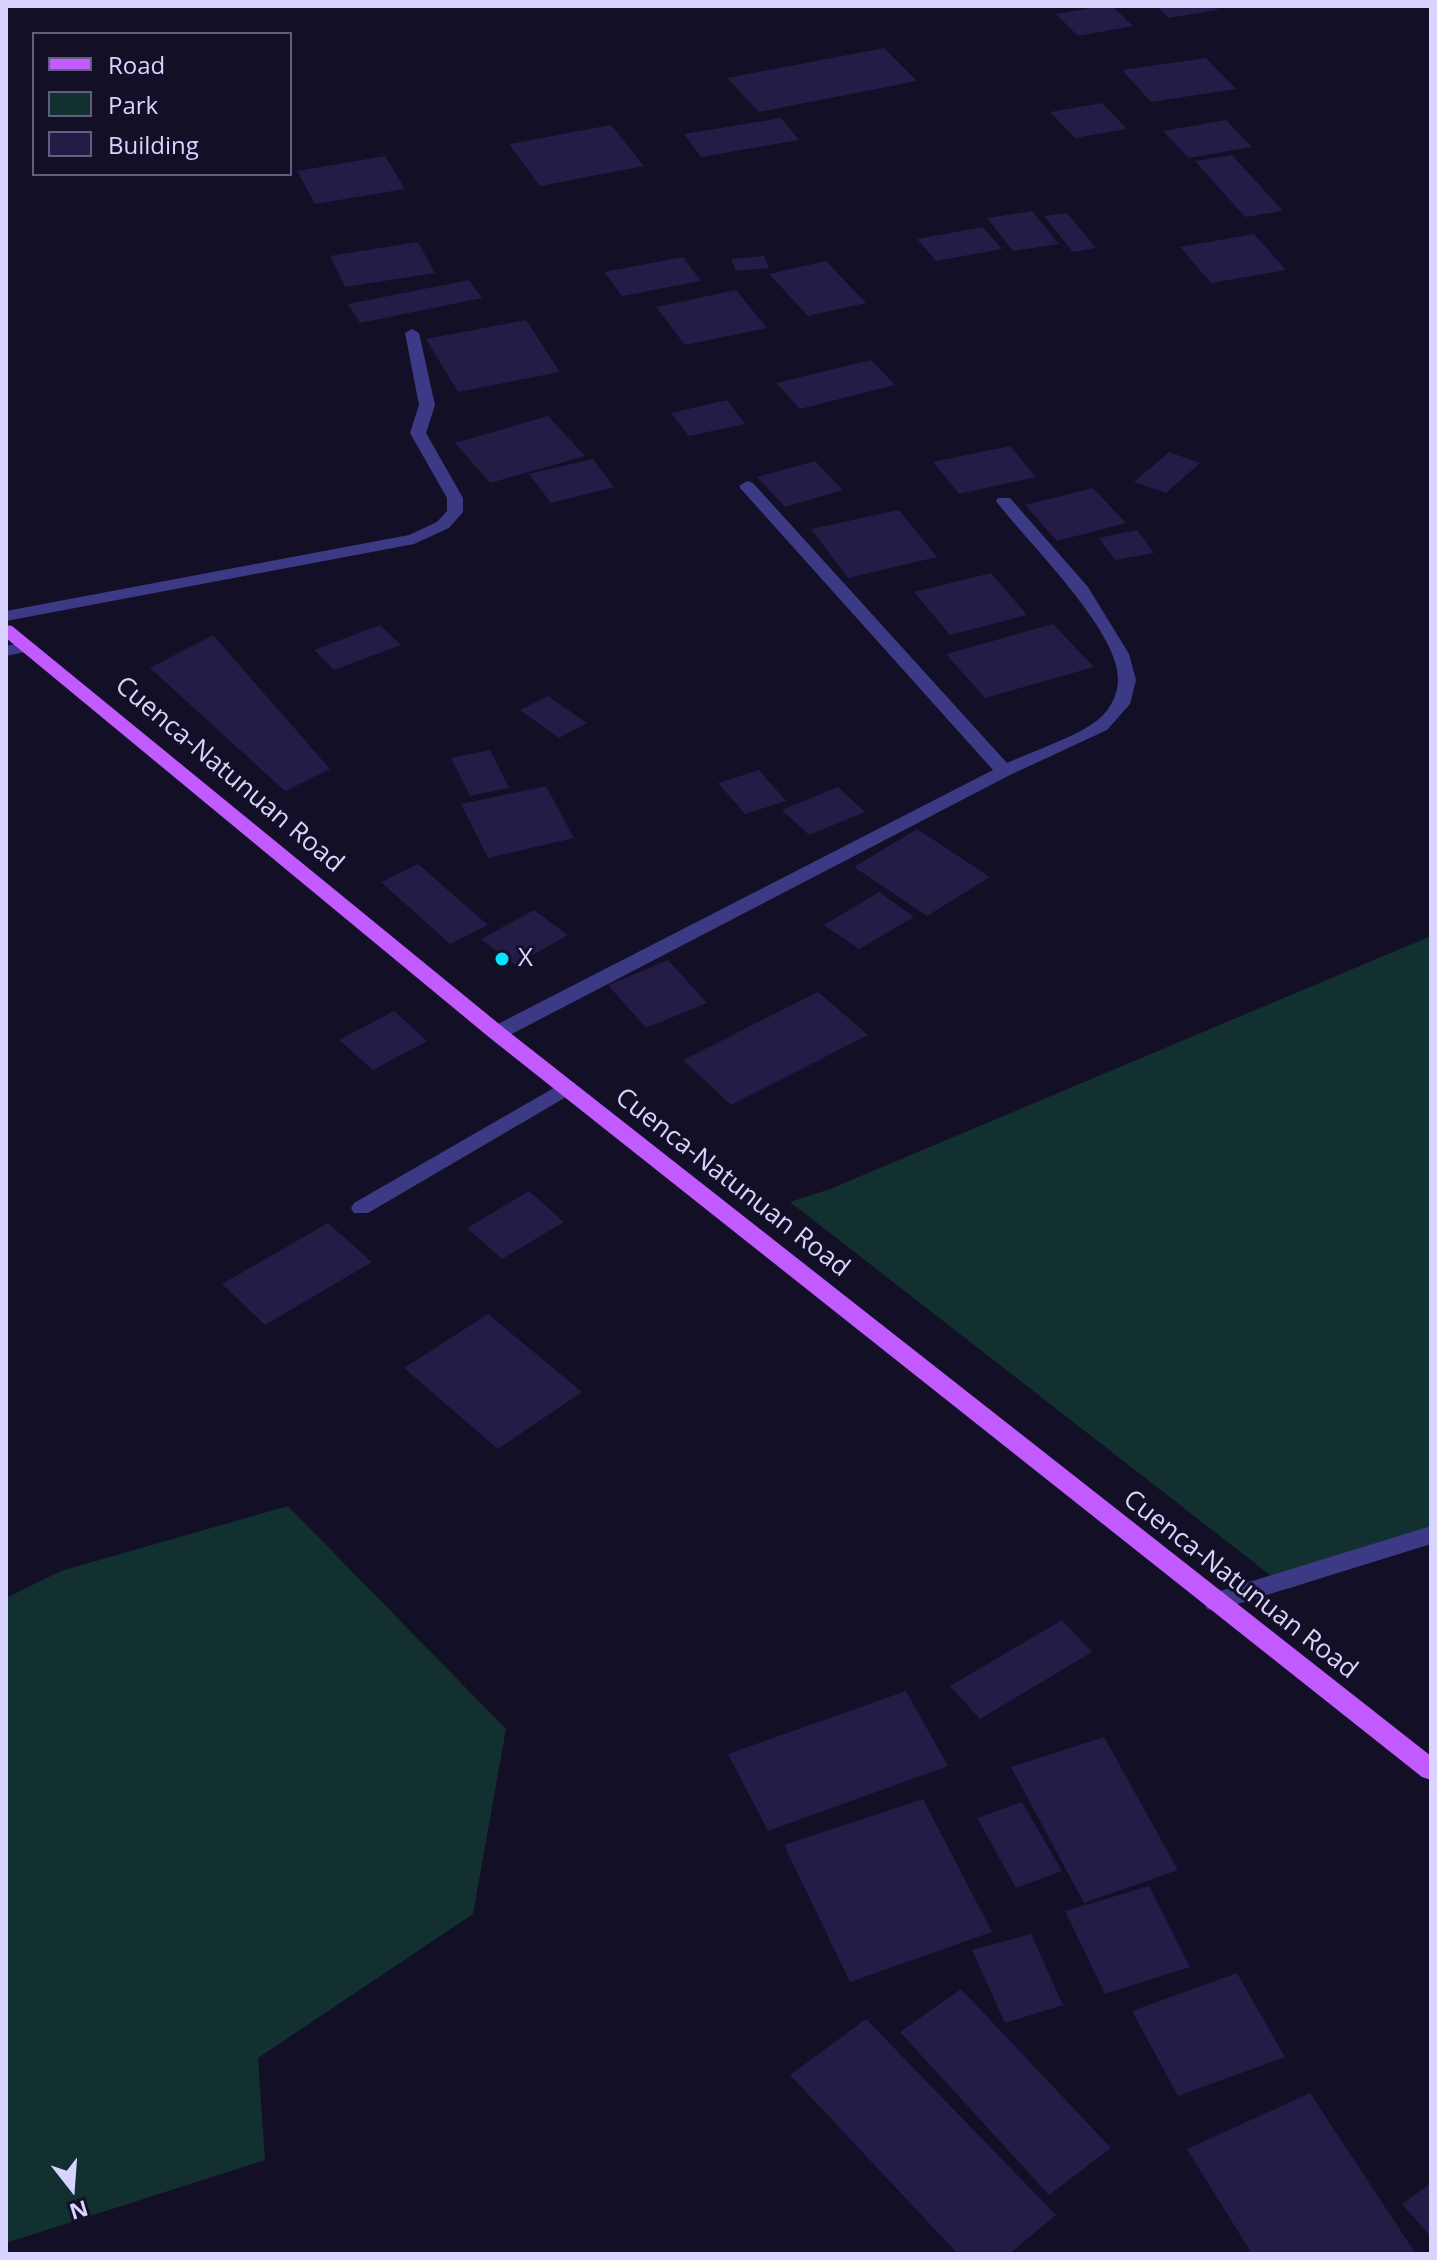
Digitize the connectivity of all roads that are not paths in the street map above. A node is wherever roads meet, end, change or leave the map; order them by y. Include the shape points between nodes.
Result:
1 (412, 333) dead end
2 (747, 486) dead end
3 (1004, 501) dead end
4 (6, 616) edge
5 (6, 630) edge
6 (29, 646) junction
7 (6, 651) edge
8 (1004, 771) junction
9 (497, 1033) junction
10 (566, 1088) junction
11 (361, 1208) dead end
12 (1431, 1535) edge
13 (1215, 1602) junction
14 (1431, 1770) edge

1 - 4 street via 427,405 418,433 455,498 455,512 443,525 414,539
2 - 8 street
3 - 8 street via 1082,591 1121,654 1127,680 1121,704 1101,726
5 - 6 main road, Cuenca-Natunuan Road
6 - 7 street
6 - 9 main road, Cuenca-Natunuan Road
8 - 9 street
9 - 10 main road, Cuenca-Natunuan Road
10 - 11 street
10 - 13 main road, Cuenca-Natunuan Road
12 - 13 street
13 - 14 main road, Cuenca-Natunuan Road

